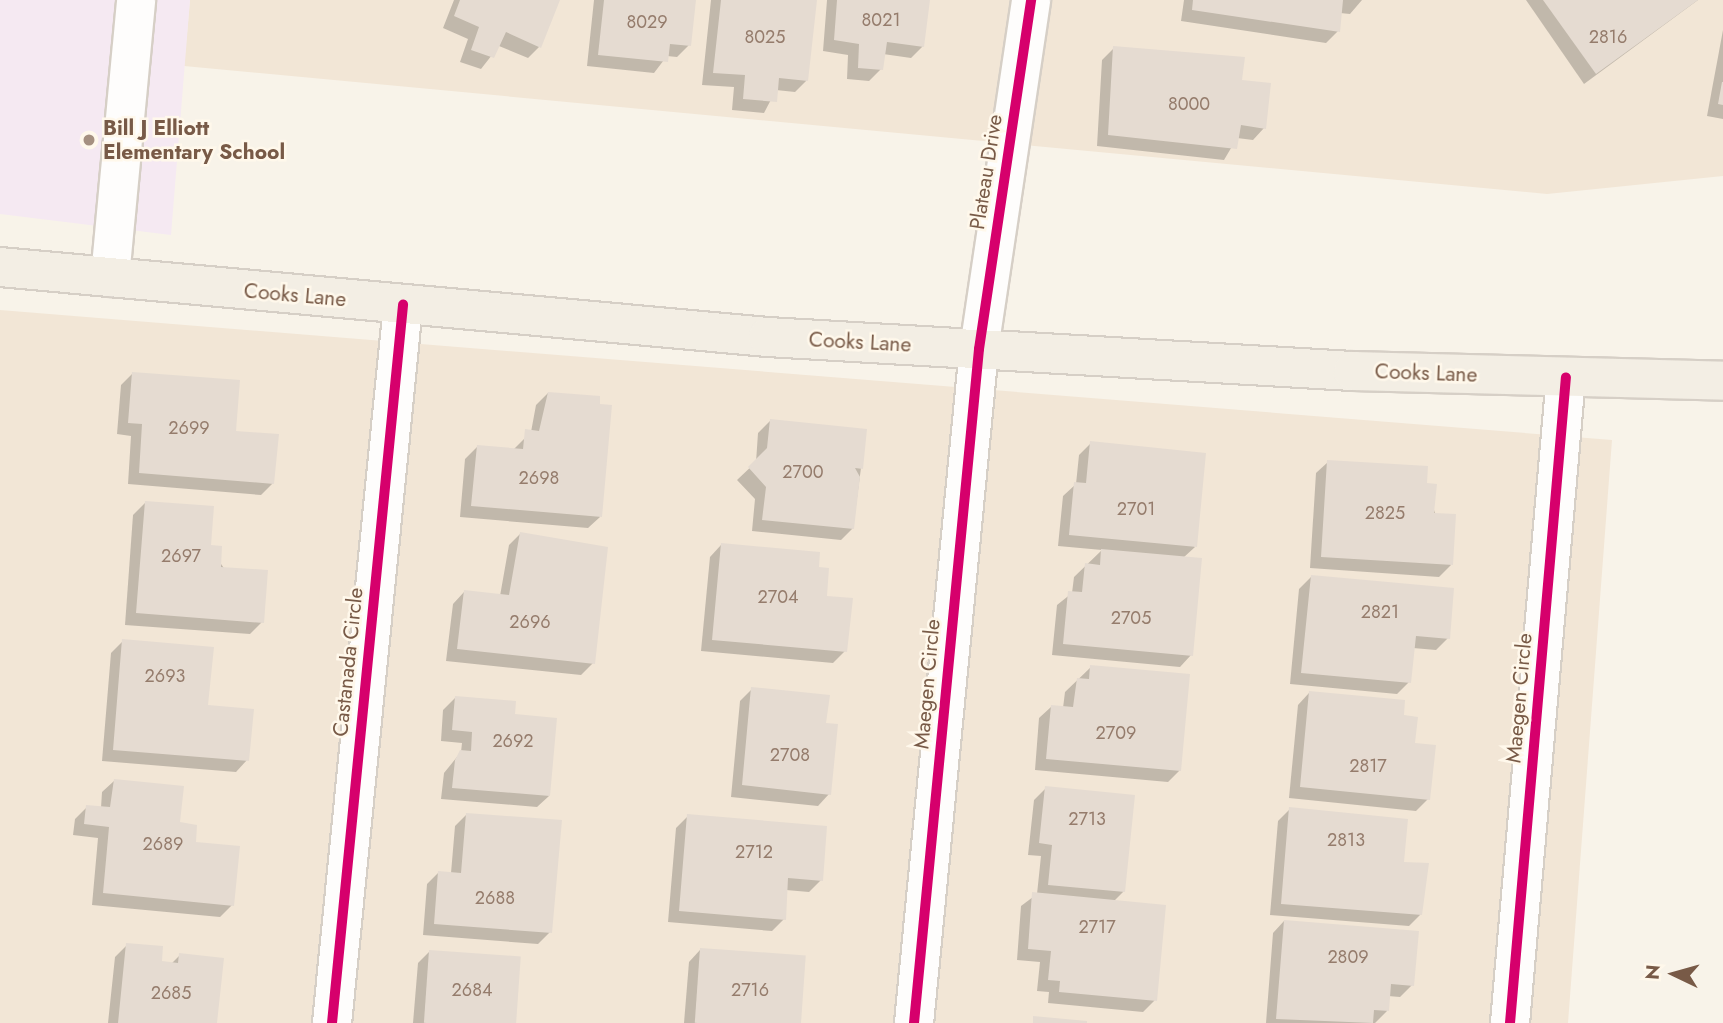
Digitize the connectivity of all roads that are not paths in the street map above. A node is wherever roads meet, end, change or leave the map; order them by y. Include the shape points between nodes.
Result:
1 (136, 0) edge
2 (1031, 0) edge
3 (0, 267) edge
4 (110, 277) junction
5 (403, 305) junction
6 (979, 349) junction
7 (1566, 377) junction
8 (1723, 381) edge
9 (332, 1023) edge
10 (914, 1023) edge
11 (1510, 1023) edge

1 - 4 street
2 - 6 street, Plateau Drive
3 - 4 main road, Cooks Lane
4 - 5 main road, Cooks Lane
5 - 6 main road, Cooks Lane
5 - 9 street, Castanada Circle
6 - 7 main road, Cooks Lane
6 - 10 street, Maegen Circle
7 - 8 main road, Cooks Lane
7 - 11 street, Maegen Circle

